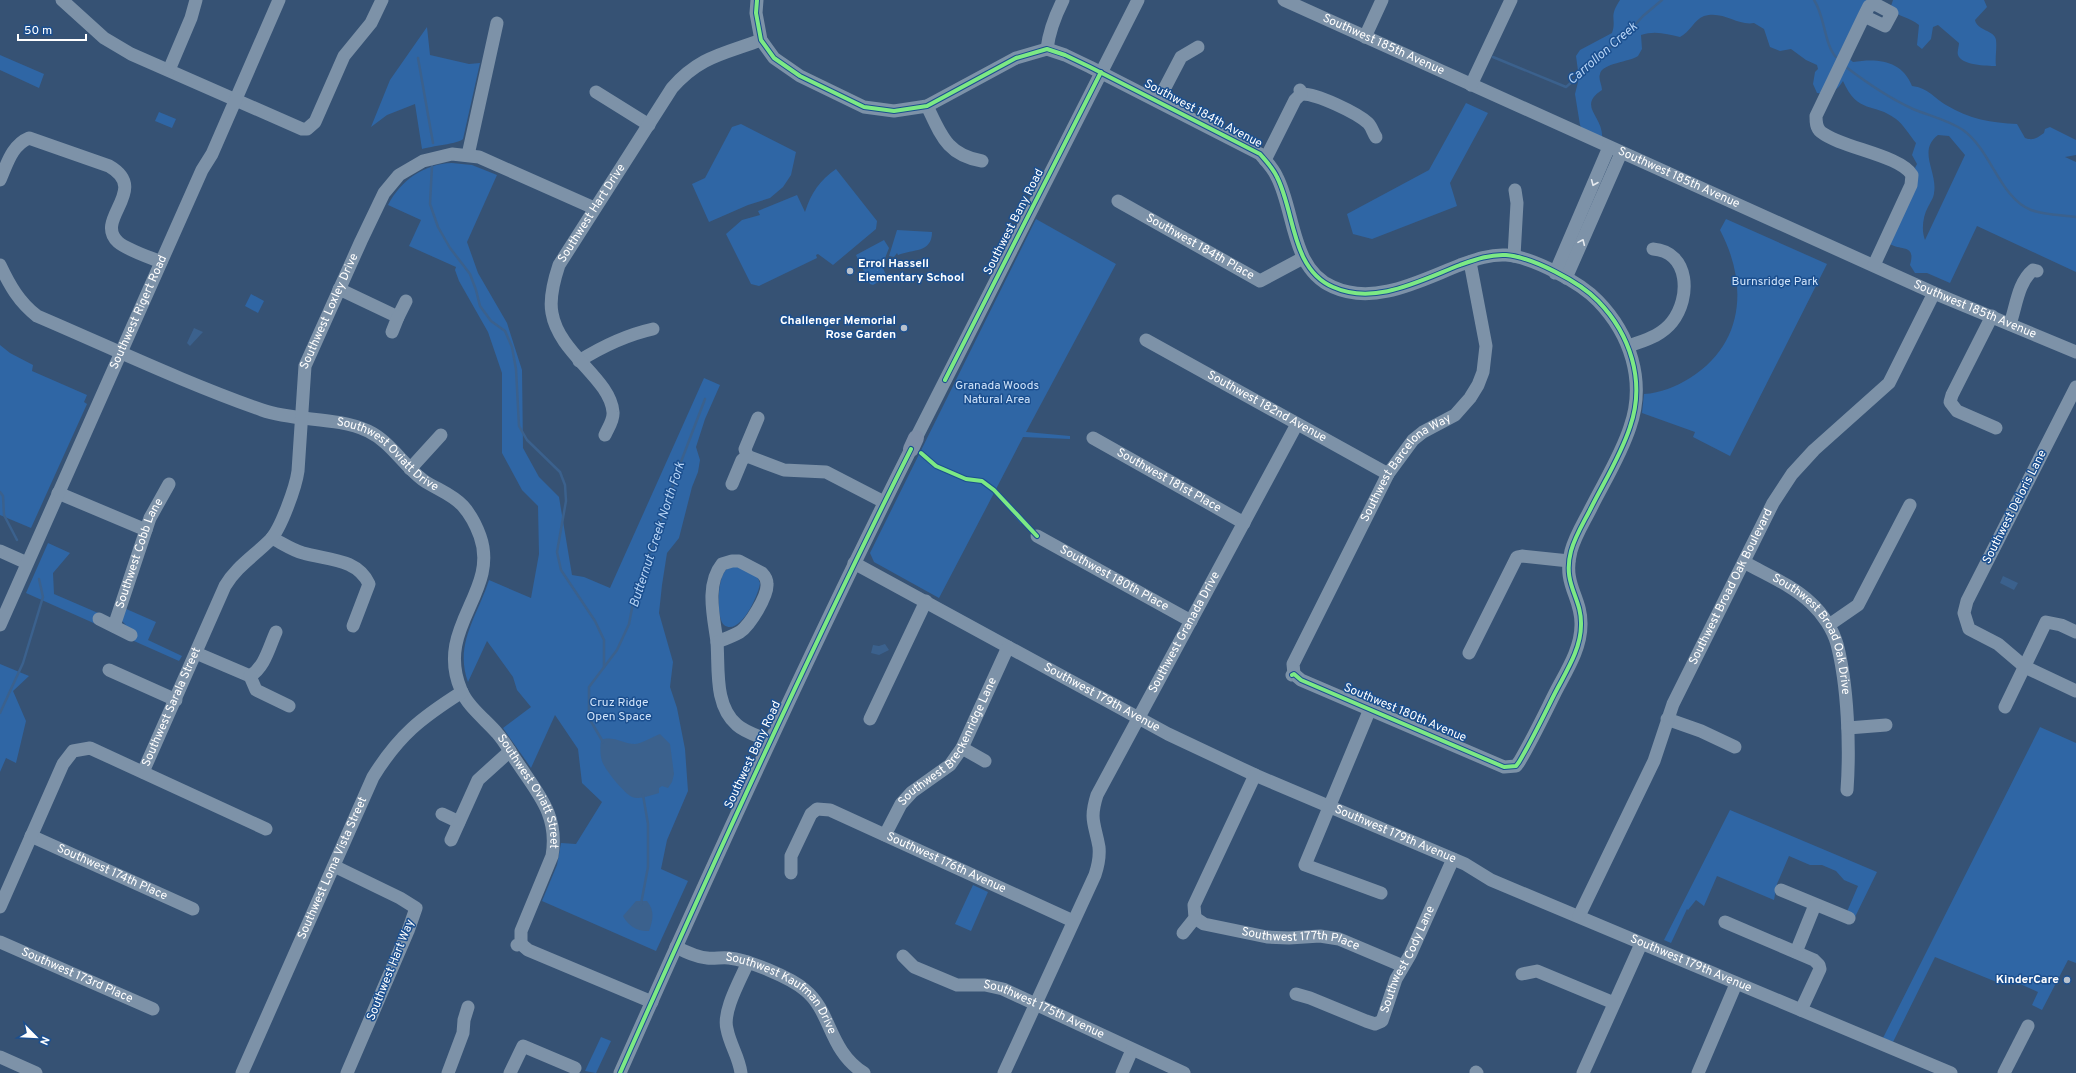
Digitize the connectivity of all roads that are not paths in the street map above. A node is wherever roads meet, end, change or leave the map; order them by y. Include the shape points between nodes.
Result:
1 (62, 0) edge
2 (196, 0) edge
3 (279, 0) edge
4 (382, 0) edge
5 (757, 0) edge
6 (1063, 0) edge
7 (1138, 0) edge
8 (1284, 0) edge
9 (1382, 0) edge
10 (1510, 0) edge
11 (1864, 16) dead end
12 (497, 23) dead end
13 (1366, 37) junction
14 (762, 40) junction
15 (1198, 47) dead end
16 (1047, 49) junction
17 (169, 70) junction
18 (1101, 72) junction
19 (1471, 85) junction
20 (596, 92) dead end
21 (235, 99) junction
22 (1158, 101) junction
23 (927, 106) junction
24 (649, 125) junction
25 (1376, 137) dead end
26 (1609, 147) junction
27 (1622, 152) junction
28 (473, 156) junction
29 (1264, 160) junction
30 (982, 161) dead end
31 (0, 180) edge
32 (1515, 190) dead end
33 (1118, 201) dead end
34 (594, 208) junction
35 (1653, 249) dead end
36 (1514, 256) junction
37 (1303, 258) junction
38 (160, 262) junction
39 (1470, 262) junction
40 (0, 265) edge
41 (1874, 265) junction
42 (2037, 271) dead end
43 (1561, 275) junction
44 (339, 289) junction
45 (1934, 293) junction
46 (406, 301) dead end
47 (1992, 316) junction
48 (398, 317) junction
49 (2010, 324) junction
50 (653, 329) dead end
51 (392, 332) dead end
52 (1146, 340) dead end
53 (1629, 346) junction
54 (121, 352) junction
55 (2076, 352) edge
56 (579, 361) junction
57 (2076, 387) edge
58 (301, 418) junction
59 (758, 418) dead end
60 (1297, 424) junction
61 (1996, 428) dead end
62 (441, 435) dead end
63 (605, 435) dead end
64 (1093, 438) dead end
65 (747, 456) junction
66 (410, 469) junction
67 (1388, 474) junction
68 (169, 484) dead end
69 (732, 484) dead end
70 (58, 493) junction
71 (884, 502) junction
72 (1910, 505) dead end
73 (1244, 523) junction
74 (146, 530) junction
75 (1037, 536) dead end
76 (272, 538) junction
77 (0, 551) edge
78 (1569, 561) junction
79 (1744, 562) junction
80 (27, 563) junction
81 (854, 563) junction
82 (926, 601) junction
83 (99, 619) dead end
84 (1191, 621) junction
85 (0, 625) edge
86 (1829, 625) junction
87 (114, 626) junction
88 (354, 626) dead end
89 (276, 632) dead end
90 (2076, 632) edge
91 (131, 635) dead end
92 (717, 642) junction
93 (1008, 647) junction
94 (196, 653) junction
95 (1469, 653) dead end
96 (2025, 667) junction
97 (109, 670) dead end
98 (1293, 674) joint
99 (250, 676) junction
100 (2076, 690) edge
101 (462, 692) junction
102 (176, 700) junction
103 (289, 706) dead end
104 (2005, 707) dead end
105 (1370, 708) junction
106 (1137, 717) junction
107 (870, 719) dead end
108 (1666, 719) junction
109 (1886, 725) dead end
110 (1848, 728) junction
111 (770, 741) junction
112 (1735, 747) dead end
113 (962, 748) junction
114 (510, 751) junction
115 (985, 761) dead end
116 (1515, 767) joint
117 (143, 772) junction
118 (1255, 775) junction
119 (1847, 790) dead end
120 (1330, 806) junction
121 (442, 814) dead end
122 (459, 822) junction
123 (266, 829) dead end
124 (885, 835) junction
125 (31, 836) junction
126 (451, 840) dead end
127 (1453, 859) junction
128 (334, 866) junction
129 (791, 872) dead end
130 (1781, 890) dead end
131 (1381, 893) dead end
132 (1815, 905) junction
133 (0, 907) edge
134 (193, 910) dead end
135 (1579, 916) junction
136 (1195, 918) junction
137 (1849, 918) dead end
138 (1074, 921) junction
139 (1725, 922) dead end
140 (1183, 933) dead end
141 (0, 942) edge
142 (1641, 944) junction
143 (676, 947) junction
144 (1796, 952) junction
145 (903, 956) dead end
146 (748, 962) junction
147 (1403, 966) junction
148 (1522, 974) dead end
149 (1736, 984) junction
150 (1296, 994) dead end
151 (652, 1002) junction
152 (1614, 1003) junction
153 (1036, 1004) junction
154 (468, 1007) dead end
155 (153, 1009) dead end
156 (1801, 1010) junction
157 (2028, 1026) dead end
158 (1132, 1050) junction
159 (0, 1057) edge
160 (575, 1068) dead end
161 (36, 1073) edge
162 (242, 1073) edge
163 (347, 1073) edge
164 (448, 1073) edge
165 (510, 1073) edge
166 (620, 1073) edge
167 (741, 1073) edge
168 (864, 1073) edge
169 (1004, 1073) edge
170 (1122, 1073) edge
171 (1184, 1073) edge
172 (1583, 1073) edge
173 (1698, 1073) edge
174 (1951, 1073) edge
175 (2004, 1073) edge

1 - 17 street via 104,38 131,54
2 - 17 street
3 - 21 street, Southwest Rigert Road
4 - 21 street via 371,23 344,56 311,127 302,129
5 - 14 street via 756,17
6 - 16 street via 1048,35
7 - 18 street, Southwest Bany Road
8 - 13 street, Southwest 185th Avenue
9 - 13 street
10 - 19 street
11 - 41 street via 1816,116 1816,123 1821,132 1905,168 1912,175 1911,185
12 - 28 street
13 - 19 street, Southwest 185th Avenue
14 - 23 street via 774,58 789,70 854,103 868,108 894,111
14 - 24 street, Southwest Hart Drive via 704,60 692,67 672,88
15 - 22 street via 1181,57
16 - 18 street, Southwest 184th Avenue
16 - 23 street via 1016,58
17 - 21 street
18 - 22 street, Southwest 184th Avenue
18 - 71 street, Southwest Bany Road
19 - 26 street, Southwest 185th Avenue
20 - 24 street
21 - 38 street, Southwest Rigert Road
22 - 29 street, Southwest 184th Avenue via 1253,149
23 - 30 street via 948,145 963,156
24 - 34 street, Southwest Hart Drive
25 - 29 street via 1370,125 1361,117 1301,92
26 - 27 street, Southwest 185th Avenue
26 -> 43 street
27 - 41 street, Southwest 185th Avenue
43 -> 27 street
28 - 34 street
28 - 44 street, Southwest Loxley Drive via 452,154 432,158 399,175 379,203
29 - 37 street, Southwest 184th Avenue via 1277,177
31 - 38 street via 13,151 22,140 29,138 109,166 118,171 126,186 113,223 114,236 119,242
32 - 36 street via 1517,203
33 - 37 street, Southwest 184th Place via 1260,281
34 - 56 street, Southwest Hart Drive via 559,265 552,292 552,313 557,330
35 - 53 street via 1664,250 1678,264 1683,275 1684,296 1678,312 1666,328 1656,336
36 - 39 street, Southwest 184th Avenue via 1491,256
36 - 43 street, Southwest 184th Avenue
37 - 39 street, Southwest 184th Avenue via 1314,274 1327,284 1360,294 1377,294 1392,290
38 - 54 street, Southwest Rigert Road
39 - 67 street, Southwest Barcelona Way via 1486,346 1483,372 1478,385 1455,415 1413,440
40 - 54 street, Southwest Oviatt Drive via 15,294 25,307 37,316
41 - 45 street, Southwest 185th Avenue
42 - 49 street via 2033,270 2030,273 2022,286
43 - 53 street, Southwest 184th Avenue via 1578,284 1607,310
44 - 48 street
44 - 58 street, Southwest Loxley Drive via 305,366
45 - 47 street, Southwest 185th Avenue
45 - 79 street, Southwest Broad Oak Boulevard via 1889,383 1814,450 1792,474 1773,503
46 - 48 street
47 - 49 street, Southwest 185th Avenue
47 - 61 street via 1950,402 1957,411
48 - 51 street
49 - 55 street, Southwest 185th Avenue
50 - 56 street via 613,342
52 - 60 street, Southwest 182nd Avenue
53 - 78 street, Southwest 184th Avenue via 1636,391 1631,427 1573,544
54 - 58 street, Southwest Oviatt Drive via 187,382 262,410
54 - 70 street, Southwest Rigert Road
56 - 63 street, Southwest Hart Drive via 602,387 613,411
57 - 96 street, Southwest Deloris Lane via 1966,603 1964,613 1969,629 1998,644
58 - 66 street, Southwest Oviatt Drive via 354,426 368,431 382,439
58 - 76 street, Southwest Loxley Drive via 297,484
59 - 65 street via 745,449
60 - 67 street, Southwest 182nd Avenue
60 - 73 street, Southwest Granada Drive
62 - 66 street
64 - 73 street, Southwest 181st Place
65 - 69 street via 742,460
65 - 71 street via 784,470 826,472
66 - 101 street, Southwest Oviatt Drive via 462,506 473,520 481,538 484,558 482,574 454,648 455,674
67 - 98 street, Southwest Barcelona Way via 1293,664
68 - 74 street, Southwest Cobb Lane
70 - 74 street
70 - 80 street, Southwest Rigert Road
71 - 81 street, Southwest Bany Road
72 - 86 street via 1858,605
73 - 84 street, Southwest Granada Drive
74 - 87 street, Southwest Cobb Lane
75 - 84 street, Southwest 180th Place
76 - 88 street via 302,553 336,559 358,570 369,584
76 - 94 street, Southwest Sarala Street via 232,573
77 - 80 street
78 - 95 street via 1517,557
78 - 116 street, Southwest 184th Avenue via 1571,588 1581,618 1580,638 1525,753
79 - 86 street, Southwest Broad Oak Drive via 1792,588 1812,604
79 - 108 street, Southwest Broad Oak Boulevard
80 - 85 street, Southwest Rigert Road
81 - 82 street, Southwest 179th Avenue
81 - 111 street, Southwest Bany Road
82 - 93 street, Southwest 179th Avenue
82 - 107 street
83 - 87 street, Southwest Cobb Lane
84 - 106 street, Southwest Granada Drive
86 - 110 street, Southwest Broad Oak Drive via 1837,644 1842,668
87 - 91 street, Southwest Cobb Lane
89 - 99 street via 262,665
90 - 96 street via 2046,622
92 - 92 street via 733,636 747,625 766,590 767,584 762,573 739,561 732,560 722,564 714,581 712,598
92 - 111 street via 720,694 725,709 736,724
93 - 106 street, Southwest 179th Avenue
93 - 113 street, Southwest Breckenridge Lane
94 - 99 street
94 - 102 street, Southwest Sarala Street
96 - 100 street
96 - 104 street
97 - 102 street
98 - 105 street, Southwest 180th Avenue via 1301,680
99 - 103 street via 256,690
101 - 114 street, Southwest Oviatt Street
101 - 128 street, Southwest Loma Vista Street via 419,720 381,763
102 - 117 street, Southwest Sarala Street
105 - 116 street, Southwest 180th Avenue via 1504,767
105 - 120 street
106 - 118 street, Southwest 179th Avenue via 1193,747
106 - 138 street, Southwest Granada Drive via 1095,800 1092,819 1102,846 1095,875
108 - 112 street via 1701,731
108 - 135 street, Southwest Broad Oak Boulevard via 1654,761
109 - 110 street
110 - 119 street, Southwest Broad Oak Drive
111 - 143 street, Southwest Bany Road
113 - 115 street
113 - 124 street, Southwest Breckenridge Lane via 950,765 912,792 901,804
114 - 122 street via 478,780
114 - 151 street, Southwest Oviatt Street via 546,804 554,835 552,856 521,931 519,944
117 - 123 street
117 - 125 street, Southwest Sarala Street via 90,748 74,751 63,764
118 - 120 street, Southwest 179th Avenue
118 - 136 street via 1194,905
120 - 127 street, Southwest 179th Avenue
120 - 131 street via 1306,864
121 - 122 street
122 - 126 street
124 - 129 street, Southwest 176th Avenue via 830,810 817,809 811,814 792,856
124 - 138 street, Southwest 176th Avenue
125 - 133 street, Southwest Sarala Street
125 - 134 street, Southwest 174th Place
127 - 135 street, Southwest 179th Avenue via 1490,880
127 - 147 street, Southwest Cody Lane
128 - 162 street, Southwest Loma Vista Street
128 - 163 street, Southwest Hart Way via 416,908
130 - 132 street
132 - 137 street
132 - 144 street
135 - 142 street, Southwest 179th Avenue
136 - 140 street
136 - 147 street, Southwest 177th Place via 1204,924 1267,937 1320,936 1339,940
138 - 153 street, Southwest Granada Drive
139 - 144 street
141 - 155 street, Southwest 173rd Place
142 - 149 street, Southwest 179th Avenue
142 - 152 street
143 - 146 street, Southwest Kaufman Drive via 707,958 729,958
143 - 151 street, Southwest Bany Road
144 - 156 street via 1814,960 1820,969
145 - 153 street, Southwest 175th Avenue via 914,967 957,985 985,985 1003,989
146 - 167 street via 728,1009 726,1027 740,1062
146 - 168 street, Southwest Kaufman Drive via 805,990 815,1001 842,1054
147 - 150 street, Southwest Cody Lane via 1382,1021 1375,1024
148 - 152 street via 1537,970
149 - 156 street, Southwest 179th Avenue
149 - 173 street
151 - 166 street, Southwest Bany Road
152 - 172 street
153 - 158 street, Southwest 175th Avenue
153 - 169 street, Southwest Granada Drive
154 - 164 street via 463,1033
156 - 174 street, Southwest 179th Avenue
157 - 175 street
158 - 170 street
158 - 171 street, Southwest 175th Avenue
159 - 161 street
160 - 165 street via 523,1046

